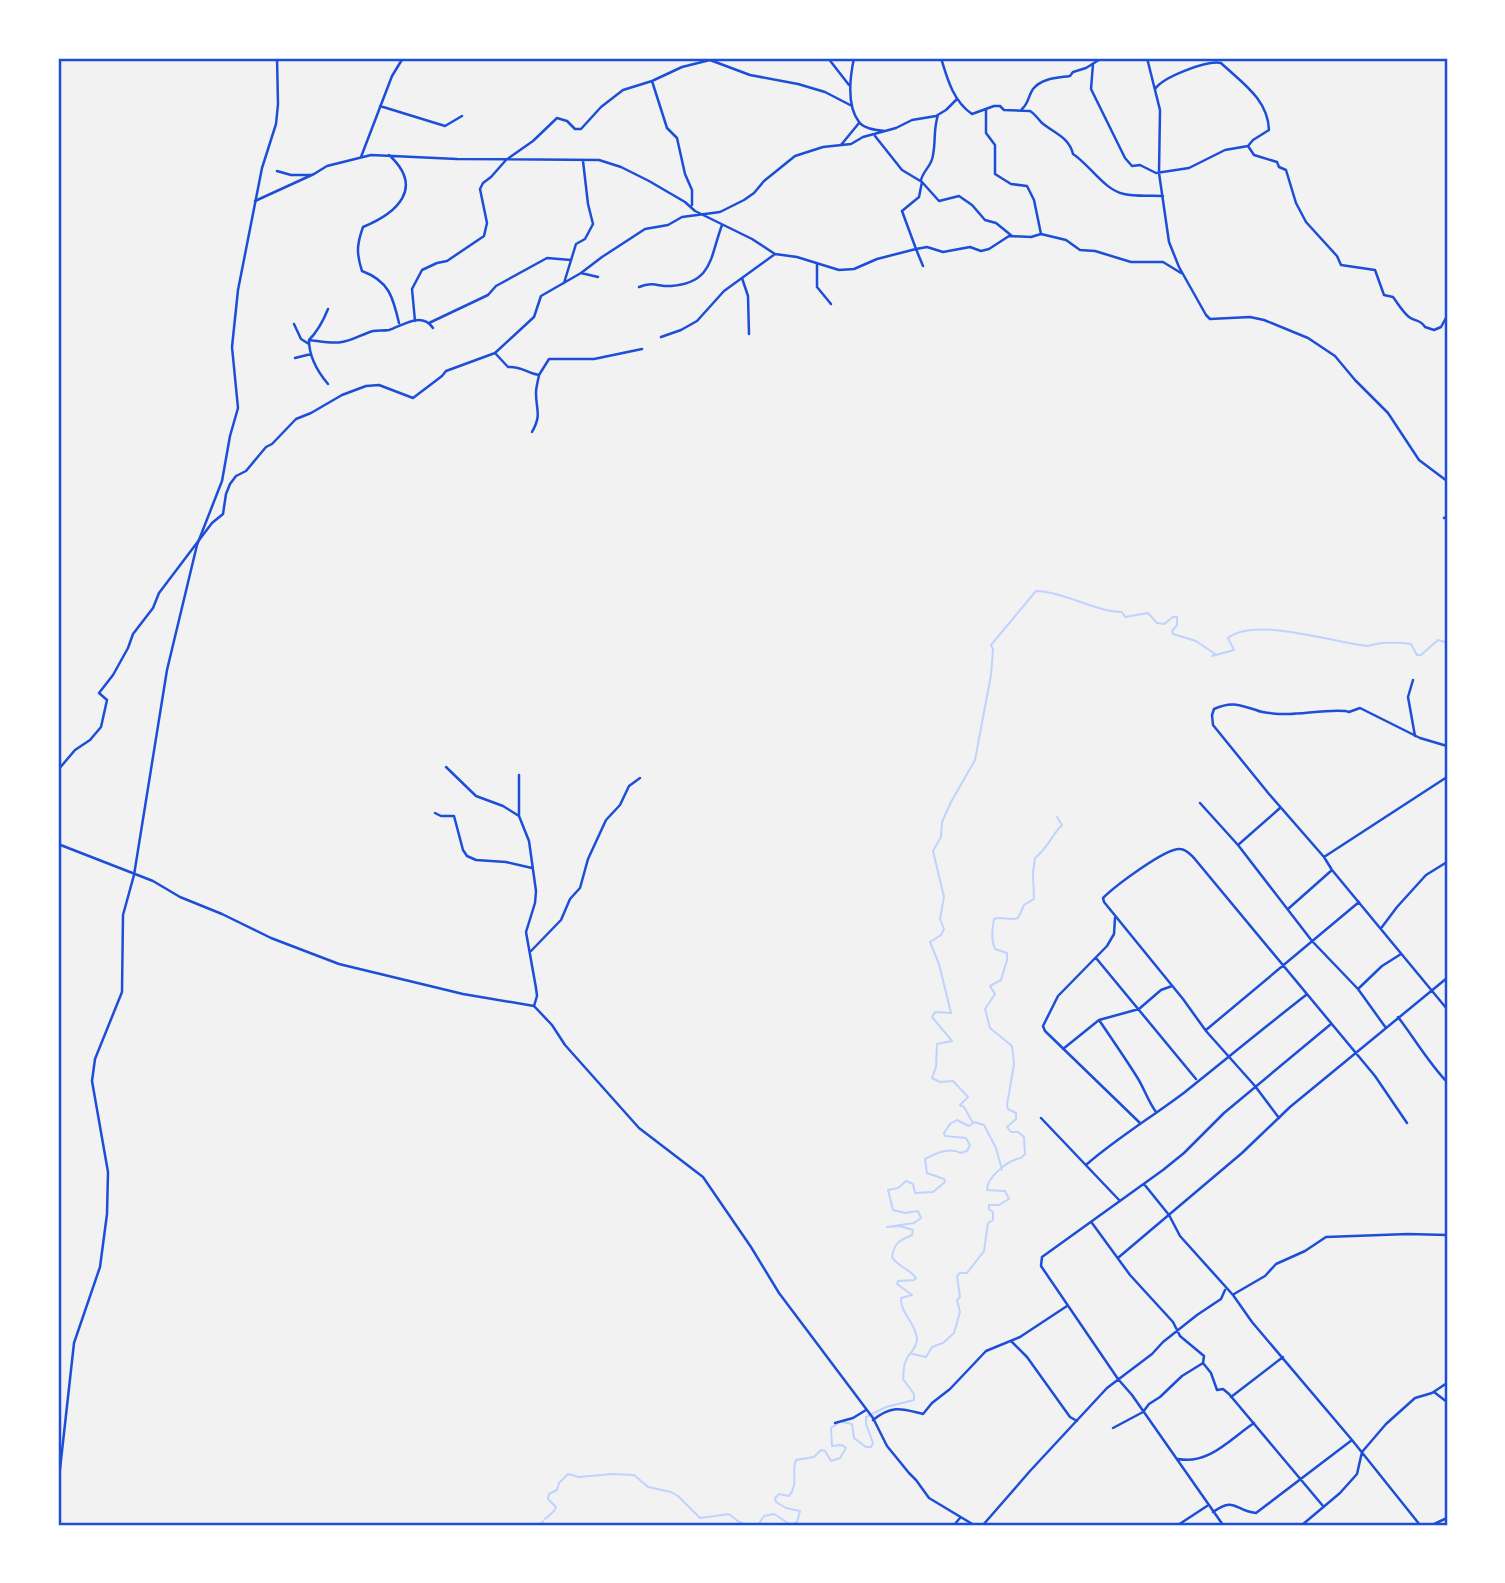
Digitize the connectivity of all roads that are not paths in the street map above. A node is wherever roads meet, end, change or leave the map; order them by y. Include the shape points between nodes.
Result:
1 (277, 58) edge
2 (403, 58) edge
3 (695, 58) edge
4 (828, 58) edge
5 (854, 58) edge
6 (941, 58) edge
7 (1102, 58) edge
8 (1147, 58) edge
9 (708, 59) edge
10 (693, 63) junction
11 (1093, 64) junction
12 (652, 81) junction
13 (849, 85) junction
14 (1155, 89) junction
15 (957, 99) junction
16 (380, 106) junction
17 (852, 106) junction
18 (986, 109) junction
19 (1022, 110) junction
20 (938, 115) junction
21 (463, 116) dead end
22 (859, 122) junction
23 (886, 131) junction
24 (874, 135) junction
25 (841, 145) junction
26 (1248, 146) junction
27 (389, 155) junction
28 (360, 158) junction
29 (506, 160) junction
30 (583, 161) junction
31 (277, 171) dead end
32 (1159, 173) junction
33 (314, 174) junction
34 (922, 181) junction
35 (1163, 196) junction
36 (255, 201) junction
37 (692, 208) junction
38 (703, 215) junction
39 (722, 225) junction
40 (1041, 234) junction
41 (1012, 236) junction
42 (916, 249) junction
43 (775, 254) junction
44 (571, 260) junction
45 (817, 264) junction
46 (923, 266) dead end
47 (581, 273) junction
48 (1184, 275) junction
49 (598, 276) dead end
50 (741, 278) junction
51 (563, 284) junction
52 (639, 287) dead end
53 (831, 304) dead end
54 (328, 309) dead end
55 (1447, 316) edge
56 (415, 321) junction
57 (399, 323) junction
58 (429, 323) junction
59 (294, 324) dead end
60 (433, 328) dead end
61 (749, 334) dead end
62 (661, 337) dead end
63 (309, 342) junction
64 (642, 349) dead end
65 (495, 353) junction
66 (310, 354) junction
67 (295, 358) dead end
68 (538, 375) junction
69 (328, 384) dead end
70 (532, 432) dead end
71 (1447, 481) edge
72 (197, 545) junction
73 (1413, 680) dead end
74 (1415, 736) junction
75 (1447, 746) edge
76 (446, 767) dead end
77 (58, 770) edge
78 (519, 775) dead end
79 (1447, 776) edge
80 (639, 778) dead end
81 (1200, 803) dead end
82 (1280, 807) junction
83 (435, 813) dead end
84 (519, 816) junction
85 (58, 844) edge
86 (1238, 845) junction
87 (1324, 857) junction
88 (1447, 862) edge
89 (532, 868) junction
90 (1332, 870) junction
91 (134, 875) junction
92 (1359, 902) junction
93 (1288, 909) junction
94 (1115, 918) junction
95 (1381, 927) junction
96 (1312, 941) junction
97 (530, 953) junction
98 (1402, 953) junction
99 (1096, 958) junction
100 (1281, 967) junction
101 (1447, 978) edge
102 (1172, 986) junction
103 (1358, 989) junction
104 (1431, 991) junction
105 (1306, 995) junction
106 (534, 1006) junction
107 (1139, 1009) junction
108 (1447, 1009) edge
109 (1398, 1017) junction
110 (1099, 1020) junction
111 (1331, 1024) junction
112 (1386, 1028) junction
113 (1206, 1031) junction
114 (1063, 1049) junction
115 (1355, 1053) junction
116 (1227, 1056) junction
117 (1197, 1080) junction
118 (1447, 1082) edge
119 (1255, 1086) junction
120 (1156, 1112) junction
121 (1041, 1118) dead end
122 (1279, 1118) junction
123 (1406, 1123) dead end
124 (1140, 1124) junction
125 (1086, 1165) junction
126 (1144, 1184) junction
127 (1120, 1201) junction
128 (1169, 1215) junction
129 (1092, 1223) junction
130 (1447, 1235) edge
131 (1119, 1257) junction
132 (1226, 1289) junction
133 (1233, 1295) junction
134 (1066, 1306) junction
135 (1177, 1332) junction
136 (1012, 1341) junction
137 (1283, 1357) junction
138 (1203, 1363) junction
139 (1118, 1379) junction
140 (1447, 1383) edge
141 (1434, 1392) junction
142 (1231, 1397) junction
143 (1447, 1402) edge
144 (867, 1411) junction
145 (1143, 1412) junction
146 (873, 1419) junction
147 (1077, 1421) junction
148 (835, 1423) dead end
149 (1254, 1423) junction
150 (1113, 1429) dead end
151 (1352, 1440) junction
152 (1362, 1452) junction
153 (1178, 1459) junction
154 (1301, 1478) junction
155 (58, 1487) edge
156 (1208, 1505) junction
157 (1322, 1506) junction
158 (1213, 1512) junction
159 (1447, 1517) edge
160 (960, 1518) junction
161 (954, 1525) edge
162 (974, 1525) edge
163 (984, 1525) edge
164 (1178, 1525) edge
165 (1223, 1525) edge
166 (1303, 1525) edge
167 (1401, 1525) edge
168 (1417, 1525) edge
169 (1432, 1525) edge

1 - 36 street via 278,113
2 - 16 street
3 - 10 street
4 - 13 street
5 - 13 street
6 - 15 street
7 - 11 street
8 - 14 street
9 - 10 street
9 - 17 street via 750,75 825,92
10 - 12 street
11 - 19 street via 1041,83
11 - 32 street via 1091,89 1125,158 1132,166
12 - 29 street via 623,90 581,129 557,118
12 - 37 street via 667,128 677,138 692,190
13 - 17 street
14 - 26 street via 1205,64 1221,64 1252,91 1268,119 1269,130
14 - 32 street via 1160,110
15 - 18 street via 972,114
15 - 20 street
16 - 21 street via 445,126
16 - 28 street
17 - 22 street
18 - 19 street
18 - 40 street via 986,133 995,145 995,174 1011,184 1027,186
19 - 35 street via 1056,130 1073,154 1109,187 1123,194
20 - 23 street
20 - 34 street via 934,154
22 - 23 street
22 - 25 street
23 - 24 street
24 - 25 street
24 - 34 street via 902,170
25 - 38 street via 795,156 744,200
26 - 32 street via 1224,150 1189,168
26 - 55 street via 1254,155 1286,170 1306,222 1341,265 1375,270 1384,295 1394,297 1401,310 1425,327 1441,327
27 - 28 street
27 - 29 street
27 - 57 street via 404,177 405,194 390,214 363,227 357,256 362,271 388,289
28 - 33 street
29 - 30 street
29 - 56 street via 480,189 487,223 484,236 447,261 422,270 412,289
30 - 37 street via 621,167
30 - 44 street via 593,224 585,239 576,244
31 - 33 street
32 - 35 street
33 - 36 street
34 - 41 street via 939,201 959,196
34 - 42 street via 919,197 902,211
35 - 48 street via 1171,250
36 - 72 street via 232,347 238,408 222,481
37 - 38 street
38 - 39 street
38 - 47 street via 682,216 668,225 645,229
39 - 43 street
39 - 52 street via 713,259 699,278 691,283
40 - 41 street
40 - 48 street via 1066,240 1080,250 1131,262 1163,262
41 - 42 street via 981,251 970,247 943,252
42 - 45 street via 854,269
42 - 46 street
43 - 45 street
43 - 50 street
44 - 51 street
44 - 58 street via 547,258 488,295
45 - 53 street via 817,287
47 - 49 street
47 - 51 street
48 - 71 street via 1210,319 1264,320 1308,338 1335,356 1388,412 1419,460
50 - 61 street via 748,296
50 - 62 street via 697,321
51 - 65 street via 541,296 534,317
54 - 63 street
56 - 57 street
56 - 58 street
57 - 63 street via 341,343
58 - 60 street
59 - 63 street via 301,339
63 - 66 street
64 - 68 street via 594,359 549,359
65 - 68 street via 508,367
65 - 72 street via 446,370 413,398 379,385 366,386 296,419 236,476 226,494 223,514
66 - 67 street
66 - 69 street
68 - 70 street via 538,421
72 - 77 street via 159,593 102,687 99,693 107,700 102,727
72 - 91 street via 167,670
73 - 74 street via 1408,697
74 - 75 street
74 - 82 street via 1360,708 1286,715 1236,703 1214,709 1213,725
76 - 84 street via 476,796
78 - 84 street
79 - 87 street
80 - 97 street via 606,820 580,888 561,920
81 - 86 street
82 - 86 street
82 - 87 street
83 - 89 street via 454,816 467,856
84 - 89 street
85 - 91 street
86 - 93 street
87 - 90 street
88 - 95 street via 1426,875
89 - 97 street via 536,902 526,932
90 - 92 street
90 - 93 street
91 - 106 street via 339,964
91 - 155 street via 123,915 122,992 95,1059 92,1081 108,1172 107,1214 100,1267 74,1343
92 - 95 street
92 - 96 street
93 - 96 street
94 - 99 street via 1114,934
94 - 100 street via 1104,902 1108,892 1169,852 1186,850
94 - 102 street
95 - 98 street
96 - 100 street
96 - 103 street
97 - 106 street via 537,996
98 - 103 street
98 - 104 street
99 - 107 street
99 - 114 street via 1058,996 1045,1020 1045,1031
100 - 105 street
100 - 113 street
101 - 104 street
102 - 107 street
102 - 113 street
103 - 112 street
104 - 108 street
104 - 109 street
105 - 111 street
105 - 116 street
106 - 144 street via 639,1128 710,1186 779,1293
107 - 110 street
107 - 117 street
109 - 112 street
109 - 118 street
110 - 114 street
110 - 120 street
111 - 115 street
111 - 119 street
112 - 115 street
113 - 116 street
114 - 124 street
115 - 122 street
115 - 123 street
116 - 117 street
116 - 119 street
117 - 120 street
119 - 122 street
119 - 126 street
120 - 124 street
121 - 125 street
122 - 128 street
124 - 125 street
125 - 127 street
126 - 127 street
126 - 128 street
127 - 129 street
128 - 131 street
128 - 132 street via 1180,1236
129 - 131 street
129 - 134 street via 1040,1261
130 - 133 street via 1326,1237 1276,1264
131 - 135 street
132 - 133 street
132 - 135 street via 1221,1299
133 - 137 street
134 - 136 street
134 - 139 street
135 - 138 street via 1204,1356
135 - 139 street
136 - 146 street via 986,1351 923,1414 896,1409
136 - 147 street
137 - 142 street
137 - 151 street
138 - 142 street via 1217,1390 1223,1389
138 - 145 street
139 - 145 street
139 - 147 street
140 - 141 street
141 - 143 street
141 - 152 street via 1407,1404
142 - 149 street
144 - 146 street
144 - 148 street
145 - 150 street
145 - 153 street
146 - 160 street via 887,1446 926,1495
147 - 163 street
149 - 153 street via 1209,1456 1197,1461
149 - 154 street
151 - 152 street
151 - 154 street
152 - 157 street via 1357,1474
152 - 168 street
153 - 156 street
154 - 157 street
154 - 158 street via 1256,1513 1236,1504 1224,1504
156 - 158 street
156 - 164 street
157 - 166 street
158 - 165 street
159 - 169 street
160 - 161 street
160 - 162 street
167 - 168 street

